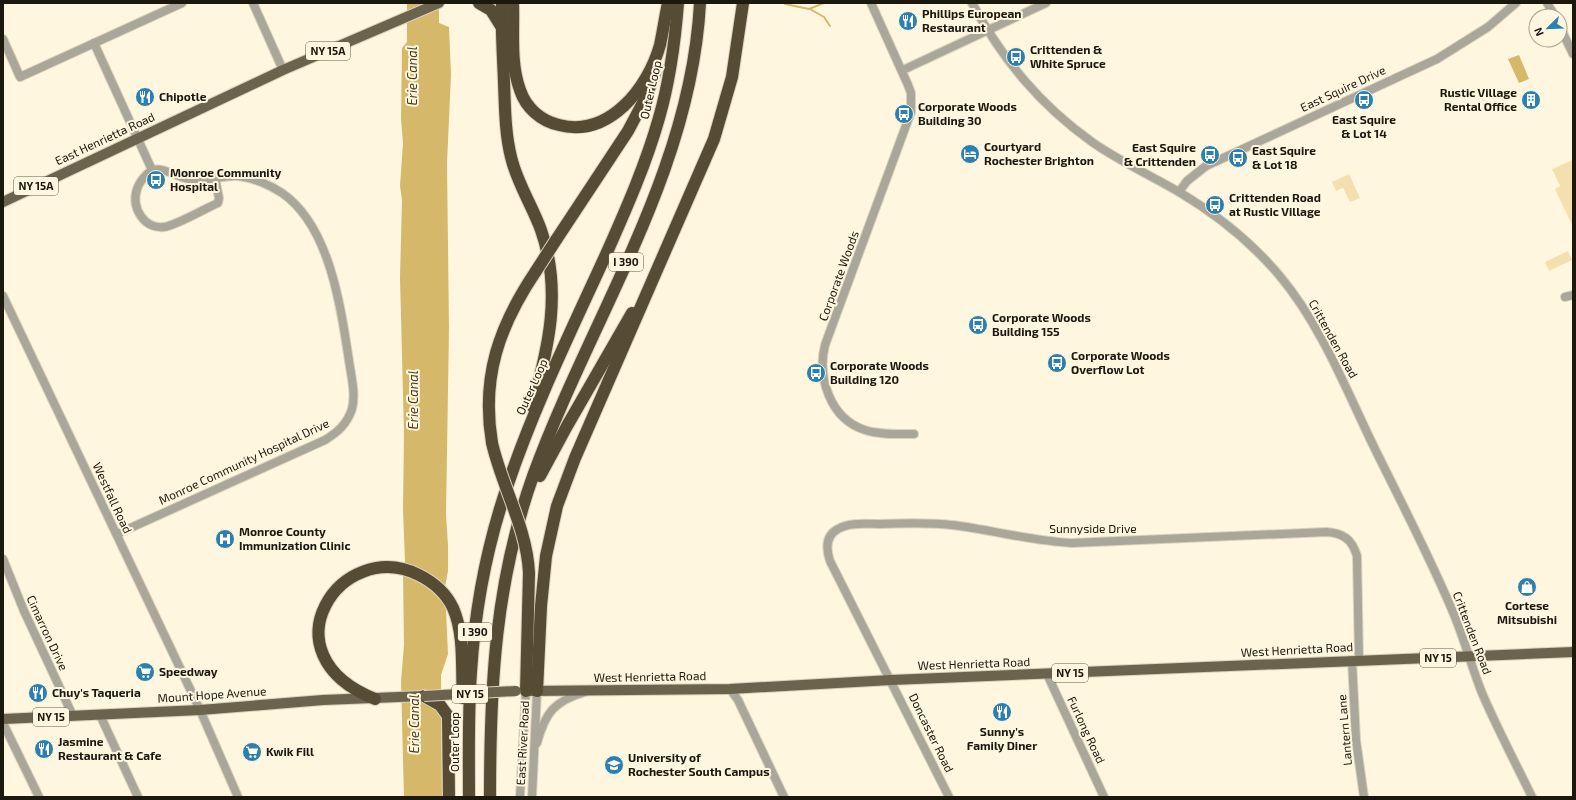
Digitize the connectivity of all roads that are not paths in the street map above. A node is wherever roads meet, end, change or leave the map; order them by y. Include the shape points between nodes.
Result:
1 (182, 3) edge
2 (253, 3) edge
3 (439, 3) edge
4 (480, 3) edge
5 (502, 3) edge
6 (513, 3) edge
7 (668, 3) edge
8 (678, 3) edge
9 (700, 3) edge
10 (743, 3) edge
11 (871, 3) edge
12 (972, 3) edge
13 (1046, 3) edge
14 (1516, 3) edge
15 (502, 26) junction
16 (987, 31) junction
17 (3, 39) edge
18 (94, 44) junction
19 (1568, 44) edge
20 (1573, 54) edge
21 (283, 70) junction
22 (903, 70) junction
23 (137, 138) junction
24 (152, 170) junction
25 (215, 178) junction
26 (1179, 192) junction
27 (3, 202) edge
28 (668, 244) junction
29 (3, 296) edge
30 (914, 434) dead end
31 (512, 472) junction
32 (522, 513) junction
33 (116, 534) junction
34 (3, 559) edge
35 (1573, 652) edge
36 (1470, 657) junction
37 (1355, 660) junction
38 (1047, 674) junction
39 (891, 680) junction
40 (730, 689) junction
41 (527, 691) junction
42 (592, 691) junction
43 (424, 696) junction
44 (375, 699) junction
45 (200, 710) junction
46 (100, 714) junction
47 (73, 716) junction
48 (3, 719) edge
49 (3, 723) edge
50 (534, 761) junction
51 (39, 797) edge
52 (138, 797) edge
53 (238, 797) edge
54 (449, 797) edge
55 (468, 797) edge
56 (490, 797) edge
57 (520, 797) edge
58 (532, 797) edge
59 (784, 797) edge
60 (949, 797) edge
61 (1104, 797) edge
62 (1364, 797) edge
63 (1532, 797) edge

1 - 18 street
2 - 21 street
3 - 21 main road, East Henrietta Road / NY 15A
4 - 15 highway via 491,10
5 - 15 highway
6 - 7 highway via 514,60 516,77 523,97 544,119 574,128 600,122 633,97 660,45
7 - 41 highway, bridge via 664,45 646,98 628,131 512,309 496,352 489,405 492,443 522,534 529,573
8 - 31 highway, Outer Loop / I 390 via 668,79 648,153
9 - 32 highway, I 390 via 690,82 669,157 646,217 552,429
10 - 28 highway via 735,65 722,115 704,164
11 - 22 street, Corporate Woods
12 - 16 street, Crittenden Road
13 - 16 street
14 - 26 street, East Squire Drive via 1488,27 1437,59 1206,166 1187,180
15 - 31 highway via 505,112 510,149 519,181 543,237 550,264 553,296 546,354
16 - 22 street
16 - 26 street, Crittenden Road via 1020,77 1062,119 1110,154
17 - 18 street via 20,77
18 - 23 street
19 - 20 street
21 - 23 main road, East Henrietta Road / NY 15A
22 - 30 street, Corporate Woods via 911,93 909,120 825,345 822,366 830,398 850,421 865,430
23 - 24 street
23 - 27 main road, East Henrietta Road / NY 15A
24 - 25 street, Monroe Community Hospital Drive via 160,168 194,180
24 - 25 street via 143,177 135,198 136,209 146,222 155,227 166,227 218,203
25 - 33 street, Monroe Community Hospital Drive via 238,176 268,185 283,193 309,219 338,297 353,390 352,407 342,429 325,440
26 - 36 street, Crittenden Road via 1223,222 1259,253 1283,280 1310,318 1329,352 1431,565
28 - 32 highway via 561,436
28 - 41 highway via 575,458 558,506 545,568
29 - 33 street, Westfall Road
31 - 55 highway, Outer Loop / I 390 via 490,546 476,622 470,687
32 - 56 highway, I 390 via 506,575 497,632 492,688
33 - 45 street, Westfall Road
34 - 47 street, Cimarron Drive
35 - 36 main road, West Henrietta Road / NY 15
36 - 37 main road, West Henrietta Road / NY 15
36 - 63 street, Crittenden Road via 1482,693
37 - 38 main road, West Henrietta Road / NY 15
37 - 39 street, Sunnyside Drive via 1357,556 1351,542 1340,533 1072,543 1036,540 940,523 844,526 830,535 828,556
37 - 62 street, Lantern Lane via 1356,740
38 - 39 main road, West Henrietta Road / NY 15
38 - 61 street, Furlong Road
39 - 40 main road, West Henrietta Road / NY 15
39 - 60 street, Doncaster Road
40 - 42 main road, West Henrietta Road / NY 15
40 - 59 street via 738,700
41 - 42 main road, West Henrietta Road / NY 15
41 - 43 main road, West Henrietta Road / NY 15, bridge
41 - 50 street, East River Road
41 - 57 street, East River Road
42 - 50 street via 566,699 552,709 542,729
43 - 44 main road, West Henrietta Road / NY 15
43 - 54 highway via 440,705 448,716
44 - 45 main road, Mount Hope Avenue / NY 15 via 320,700
44 - 55 highway via 354,689 334,673 322,654 318,635 321,616 333,592 349,579 367,570 397,568 412,572 440,589 448,600 459,629
45 - 46 main road, Mount Hope Avenue / NY 15
45 - 53 street, Westfall Road
46 - 47 main road, Mount Hope Avenue / NY 15
46 - 52 street
47 - 48 main road, Mount Hope Avenue / NY 15
49 - 51 street
50 - 58 street, East River Road

